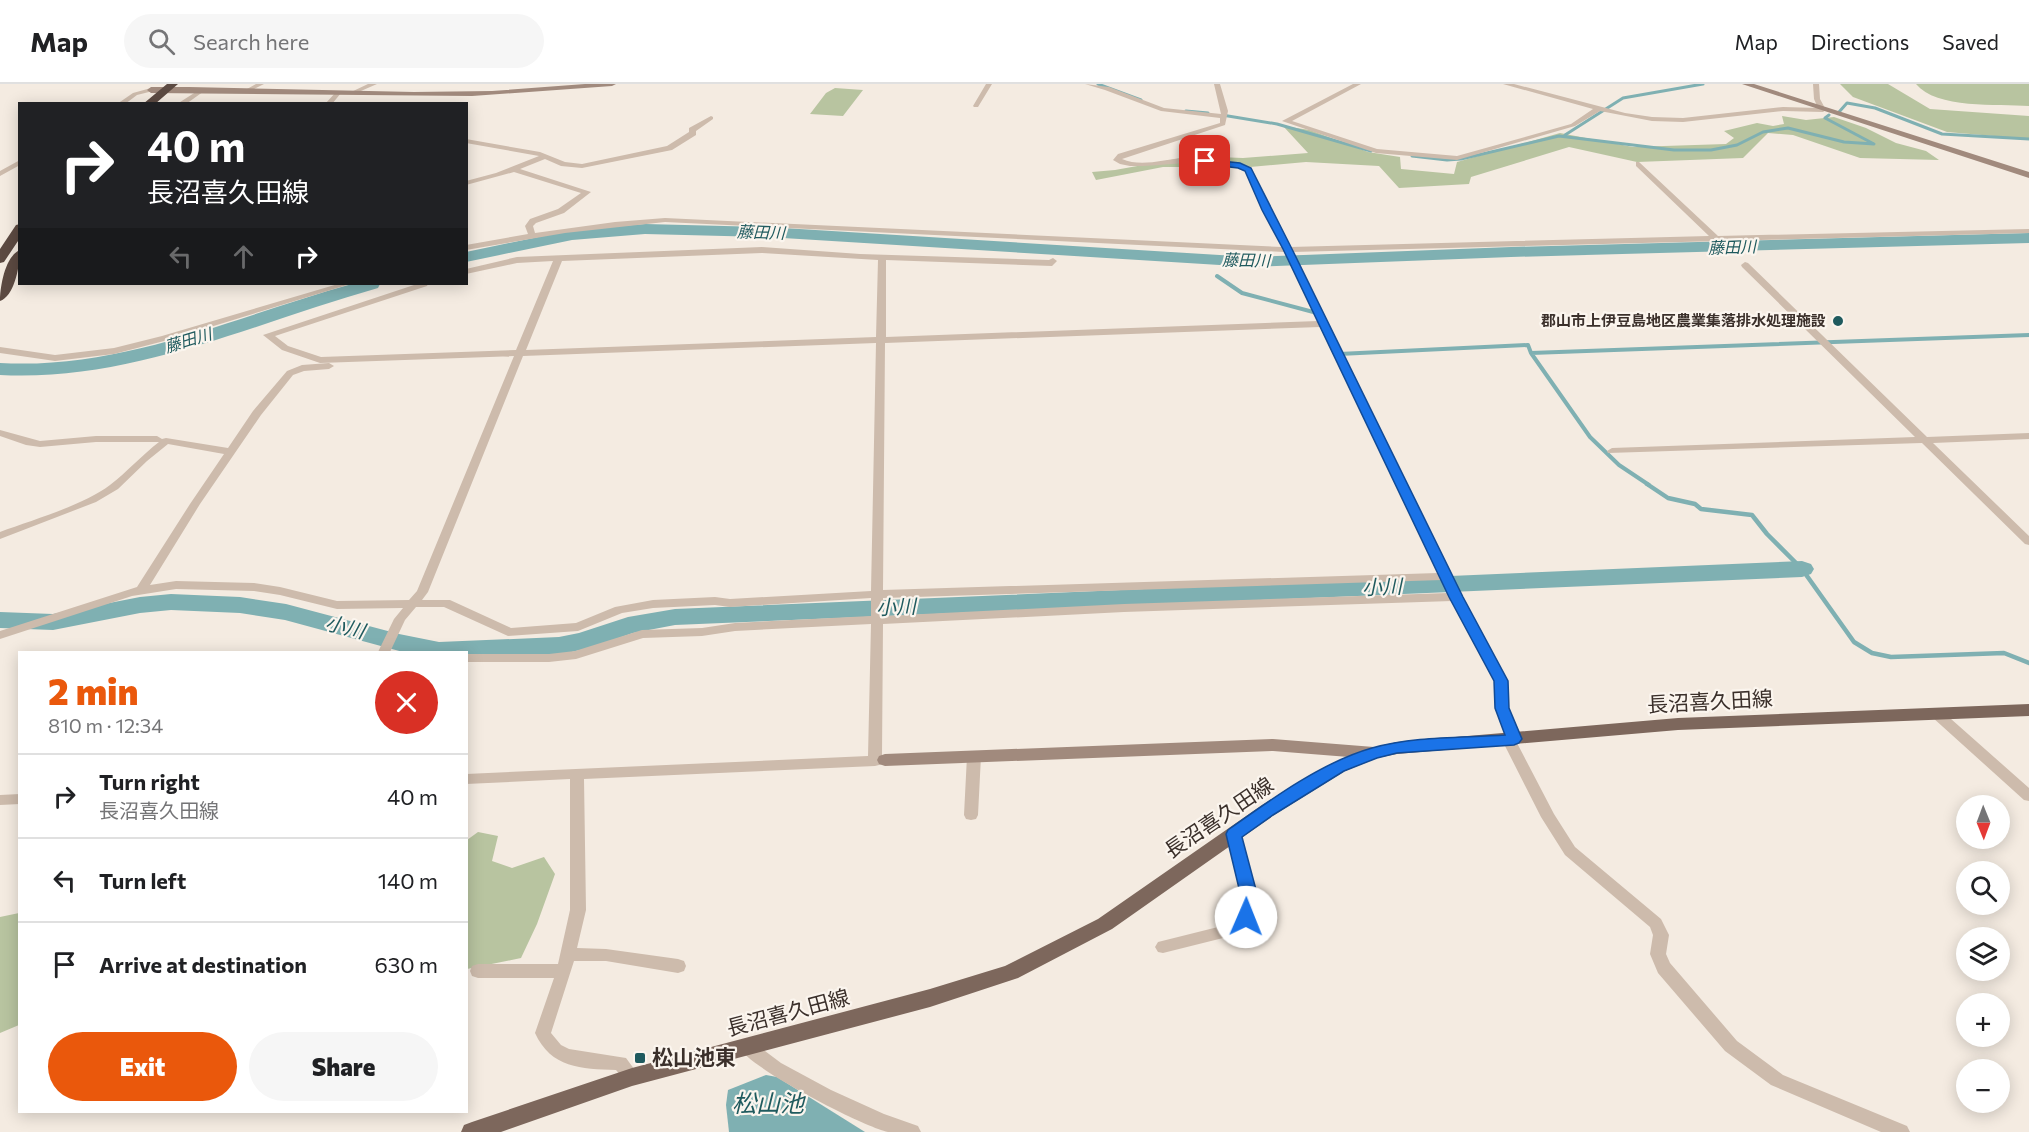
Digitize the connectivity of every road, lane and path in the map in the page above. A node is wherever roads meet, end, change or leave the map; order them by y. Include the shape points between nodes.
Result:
1 (261, 84) edge
2 (374, 84) edge
3 (612, 84) edge
4 (989, 84) edge
5 (1080, 84) edge
6 (1087, 84) edge
7 (1217, 84) edge
8 (1358, 84) edge
9 (1506, 84) edge
10 (1746, 84) edge
11 (1816, 84) edge
12 (162, 87) edge
13 (204, 89) junction
14 (250, 89) junction
15 (338, 93) junction
16 (352, 93) junction
17 (123, 102) edge
18 (137, 102) edge
19 (150, 102) edge
20 (183, 102) edge
21 (330, 102) edge
22 (976, 106) dead end
23 (1598, 109) junction
24 (1822, 110) junction
25 (1223, 116) junction
26 (711, 118) dead end
27 (468, 141) edge
28 (545, 156) junction
29 (16, 164) edge
30 (1639, 164) dead end
31 (516, 170) junction
32 (0, 171) edge
33 (2029, 175) edge
34 (468, 182) edge
35 (18, 231) edge
36 (2029, 231) edge
37 (532, 235) junction
38 (1716, 239) junction
39 (468, 248) edge
40 (1288, 249) junction
41 (18, 255) edge
42 (18, 257) edge
43 (0, 258) edge
44 (882, 258) junction
45 (558, 259) junction
46 (1053, 261) dead end
47 (1745, 265) dead end
48 (468, 272) edge
49 (18, 284) edge
50 (343, 285) edge
51 (421, 285) edge
52 (2, 291) edge
53 (1324, 324) junction
54 (881, 340) junction
55 (0, 350) edge
56 (520, 352) junction
57 (389, 357) junction
58 (0, 433) edge
59 (2029, 436) edge
60 (157, 439) dead end
61 (1924, 440) junction
62 (232, 452) junction
63 (1612, 452) dead end
64 (0, 536) edge
65 (2029, 542) edge
66 (1446, 576) junction
67 (142, 589) junction
68 (878, 594) junction
69 (1456, 597) junction
70 (414, 602) junction
71 (877, 619) junction
72 (0, 635) edge
73 (386, 649) edge
74 (468, 658) edge
75 (2029, 710) edge
76 (1937, 714) junction
77 (1512, 740) junction
78 (1374, 753) junction
79 (974, 756) junction
80 (880, 761) junction
81 (577, 775) junction
82 (468, 779) edge
83 (2029, 796) edge
84 (18, 799) edge
85 (0, 800) edge
86 (971, 815) dead end
87 (1234, 834) junction
88 (1163, 947) dead end
89 (568, 954) junction
90 (678, 966) dead end
91 (478, 971) dead end
92 (564, 971) junction
93 (747, 1047) junction
94 (632, 1077) junction
95 (472, 1132) edge
96 (912, 1132) edge
97 (1901, 1132) edge

1 - 14 street
2 - 16 street
3 - 16 street via 464,94
4 - 22 street
5 - 6 street
6 - 25 street via 1163,110
7 - 25 street
8 - 23 street via 1286,122 1376,151 1430,159 1457,158 1573,125
9 - 23 street
10 - 24 street
11 - 24 street
12 - 13 street
12 - 17 street via 135,94
12 - 18 highway
12 - 19 highway
13 - 14 street
13 - 20 street
14 - 15 street
15 - 16 street
15 - 21 street
23 - 24 street via 1671,120 1783,109
24 - 33 street
25 - 40 street via 1225,122 1220,126 1117,160 1127,164 1187,160 1248,169
26 - 28 street via 669,148 651,153 582,166
27 - 28 street
28 - 31 street
29 - 32 street
30 - 38 street
31 - 34 street
31 - 37 street via 587,192 561,211 533,221 529,226
35 - 43 highway
36 - 38 street
37 - 39 street
37 - 40 street via 665,220
38 - 40 street
40 - 53 street
41 - 43 street
42 - 52 highway
44 - 45 street via 762,250
44 - 46 street
44 - 54 street
45 - 48 street via 517,260
45 - 56 street
47 - 61 street
49 - 52 street
50 - 55 street via 114,351 55,358
51 - 57 street via 268,335 285,348 320,360
53 - 54 street
53 - 66 street
54 - 56 street
54 - 68 street
56 - 57 street
56 - 70 street via 422,592
57 - 62 street via 382,363 296,369 257,413
58 - 60 street via 40,444
59 - 61 street
61 - 63 street
61 - 65 street
62 - 64 street via 166,441 114,487 92,500
62 - 67 street
66 - 68 street
66 - 69 street
67 - 70 street via 176,585 254,587 337,605
67 - 72 street
68 - 70 street via 653,604 619,610 578,627 508,633 446,603
68 - 71 street
69 - 71 street
69 - 77 street via 1501,681 1502,708
70 - 73 street via 400,619
71 - 74 street via 642,634 576,655 549,658
71 - 80 street
75 - 76 main road, 長沼喜久田線
76 - 77 main road, 長沼喜久田線 via 1678,724
76 - 83 street
77 - 78 main road, 長沼喜久田線
77 - 97 street via 1548,817 1570,850 1656,923 1661,935 1658,958 1664,968 1731,1046 1777,1080
78 - 79 street via 1273,745
78 - 87 main road, 長沼喜久田線 via 1339,767
79 - 80 street
79 - 86 street
80 - 81 street
81 - 82 street
81 - 89 street via 578,910
84 - 85 street
87 - 88 street via 1250,901 1246,917 1235,928
87 - 93 main road, 長沼喜久田線 via 1105,924 1011,972
89 - 90 street via 606,955
89 - 92 street
91 - 92 street
92 - 94 street via 543,1034 545,1041 552,1048 586,1061 620,1063
93 - 94 main road, 長沼喜久田線
93 - 96 street via 771,1066 871,1118
94 - 95 main road, 長沼喜久田線

